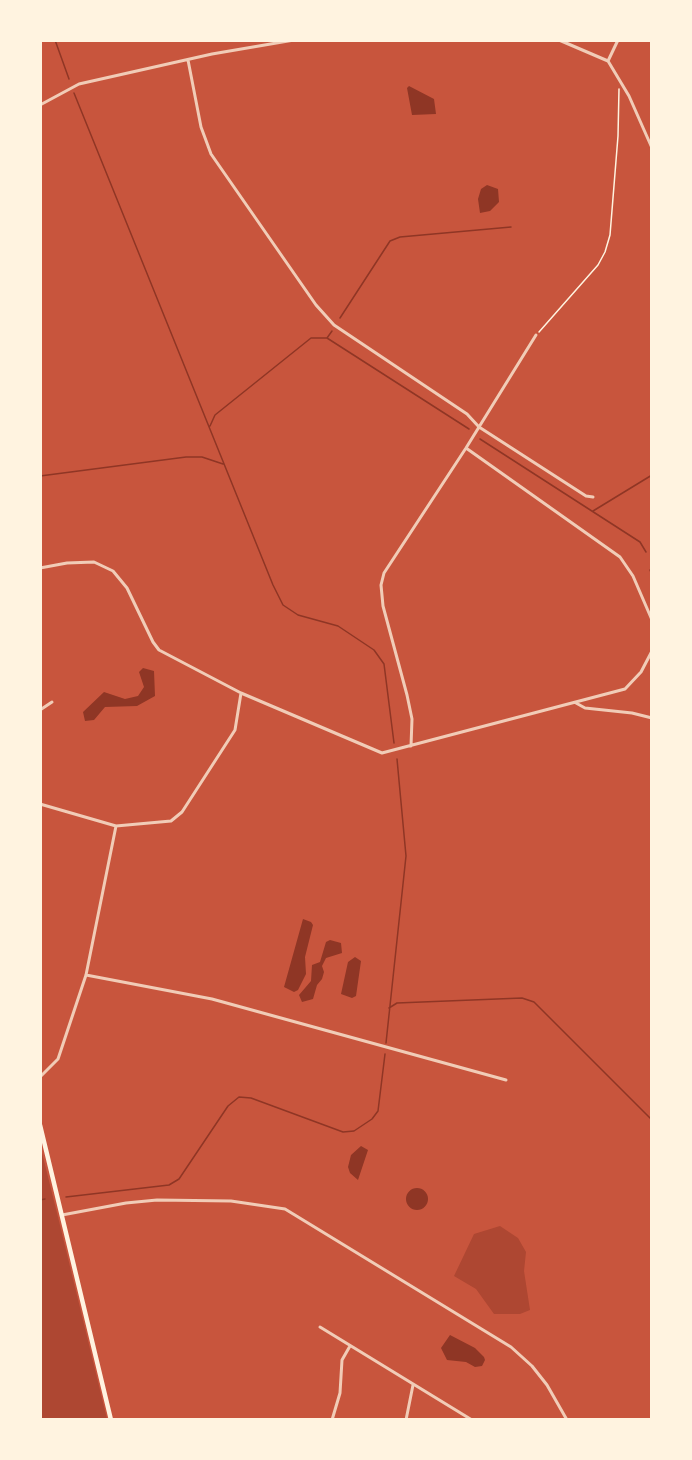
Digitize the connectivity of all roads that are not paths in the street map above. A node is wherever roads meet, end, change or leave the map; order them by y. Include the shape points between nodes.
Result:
1 (294, 40) edge
2 (559, 40) edge
3 (618, 40) edge
4 (188, 60) junction
5 (608, 61) junction
6 (40, 105) edge
7 (651, 148) edge
8 (536, 335) road end
9 (479, 427) junction
10 (466, 448) junction
11 (593, 497) dead end
12 (40, 568) edge
13 (651, 620) edge
14 (651, 651) edge
15 (241, 693) junction
16 (52, 702) dead end
17 (576, 702) junction
18 (40, 710) edge
19 (651, 718) edge
20 (411, 746) junction
21 (40, 804) edge
22 (116, 826) junction
23 (86, 975) junction
24 (40, 1077) edge
25 (507, 1080) dead end
26 (40, 1125) edge
27 (62, 1215) junction
28 (320, 1327) dead end
29 (350, 1346) junction
30 (413, 1385) junction
31 (111, 1419) edge
32 (332, 1419) edge
33 (406, 1419) edge
34 (472, 1419) edge
35 (567, 1419) edge

1 - 4 street
2 - 5 street
3 - 5 street
4 - 6 street via 79,84
4 - 9 street via 201,127 211,154 316,305 334,325 467,414
5 - 7 street
8 - 9 street
9 - 10 street
9 - 11 street
10 - 13 street via 620,557 633,576
10 - 20 street via 384,573 381,585 412,719
12 - 15 street via 94,562 113,571 127,588 159,650
14 - 17 street via 626,689
15 - 20 street via 382,753
15 - 22 street via 235,730 182,812 171,821
16 - 18 street
17 - 19 street via 585,708
17 - 20 street
21 - 22 street
22 - 23 street
23 - 24 street via 58,1059
23 - 25 street via 212,999
26 - 27 main road
27 - 31 main road
27 - 35 street via 157,1200 231,1201 285,1209 511,1347 547,1385
28 - 29 street
29 - 30 street
29 - 32 street via 342,1360 340,1393
30 - 33 street
30 - 34 street

